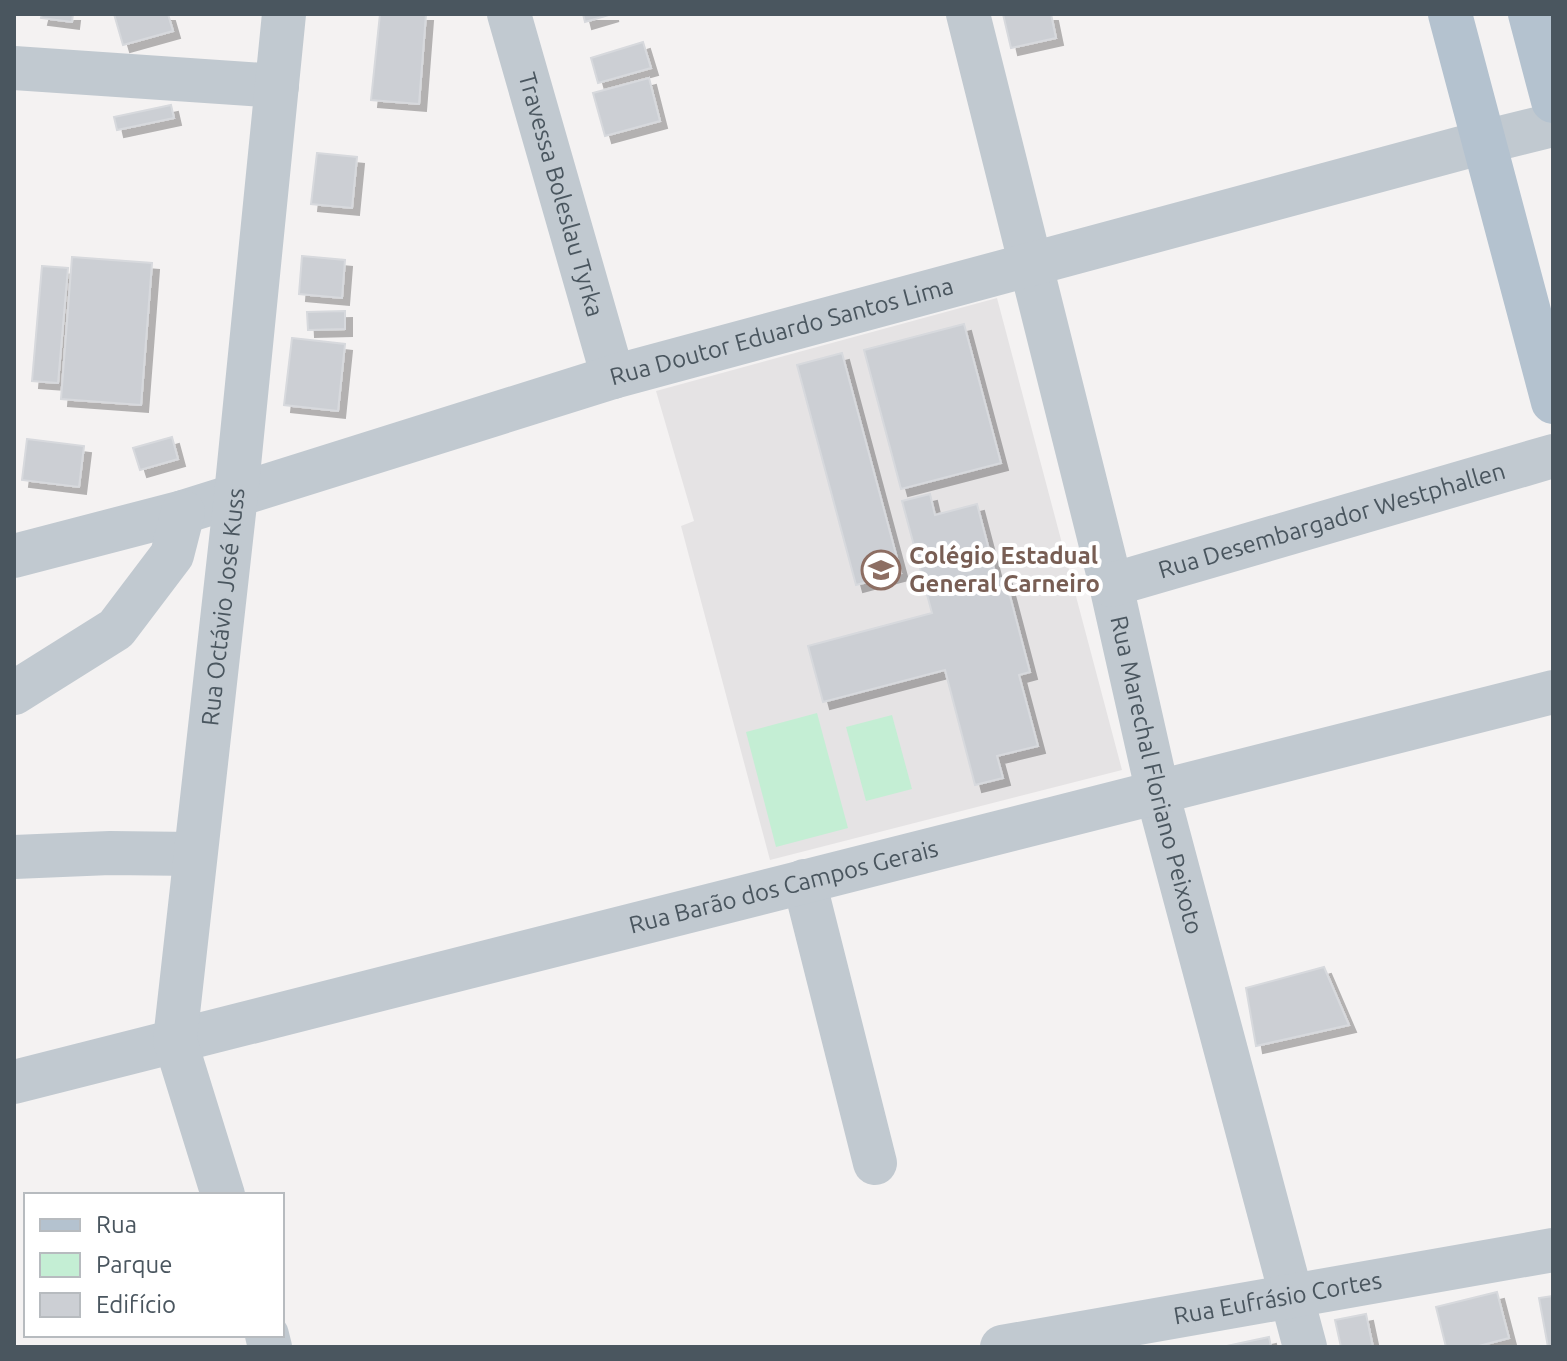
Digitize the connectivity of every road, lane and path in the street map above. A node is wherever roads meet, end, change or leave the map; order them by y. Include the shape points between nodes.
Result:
1 (284, 14) edge
2 (509, 14) edge
3 (968, 14) edge
4 (1450, 14) edge
5 (1530, 14) edge
6 (14, 68) edge
7 (277, 86) junction
8 (1553, 101) edge
9 (1553, 125) edge
10 (1484, 142) junction
11 (1031, 264) junction
12 (613, 377) junction
13 (1553, 402) edge
14 (1553, 456) edge
15 (236, 495) junction
16 (183, 512) junction
17 (14, 556) edge
18 (1111, 585) junction
19 (1553, 692) edge
20 (14, 693) edge
21 (1157, 792) junction
22 (195, 854) junction
23 (14, 857) edge
24 (804, 881) junction
25 (175, 1040) junction
26 (14, 1082) edge
27 (875, 1163) dead end
28 (222, 1193) edge
29 (1553, 1250) edge
30 (1292, 1297) junction
31 (1002, 1347) edge
32 (1305, 1347) edge

1 - 7 street, Rua Octávio José Kuss
2 - 12 street, Travessa Boleslau Tyrka
3 - 11 street, Rua Marechal Floriano Peixoto
4 - 10 main road
5 - 8 main road
6 - 7 street
7 - 15 street, Rua Octávio José Kuss
9 - 10 street, Rua Doutor Eduardo Santos Lima
10 - 11 street, Rua Doutor Eduardo Santos Lima
10 - 13 main road
11 - 12 street, Rua Doutor Eduardo Santos Lima
11 - 18 street, Rua Marechal Floriano Peixoto
12 - 15 street, Rua Doutor Eduardo Santos Lima
14 - 18 street, Rua Desembargador Westphallen
15 - 16 street, Rua Doutor Eduardo Santos Lima
15 - 22 street, Rua Octávio José Kuss
16 - 17 street, Rua Doutor Eduardo Santos Lima
16 - 20 street via 172,555 116,629
18 - 21 street, Rua Marechal Floriano Peixoto
19 - 21 street, Rua Barão dos Campos Gerais
21 - 24 street, Rua Barão dos Campos Gerais
21 - 30 street, Rua Marechal Floriano Peixoto
22 - 23 street
22 - 25 street, Rua Octávio José Kuss
24 - 25 street, Rua Barão dos Campos Gerais
24 - 27 street
25 - 26 street, Rua Barão dos Campos Gerais
25 - 28 street, Rua Octávio José Kuss
29 - 30 street, Rua Eufrásio Cortes
30 - 31 street, Rua Eufrásio Cortes
30 - 32 street, Rua Marechal Floriano Peixoto

